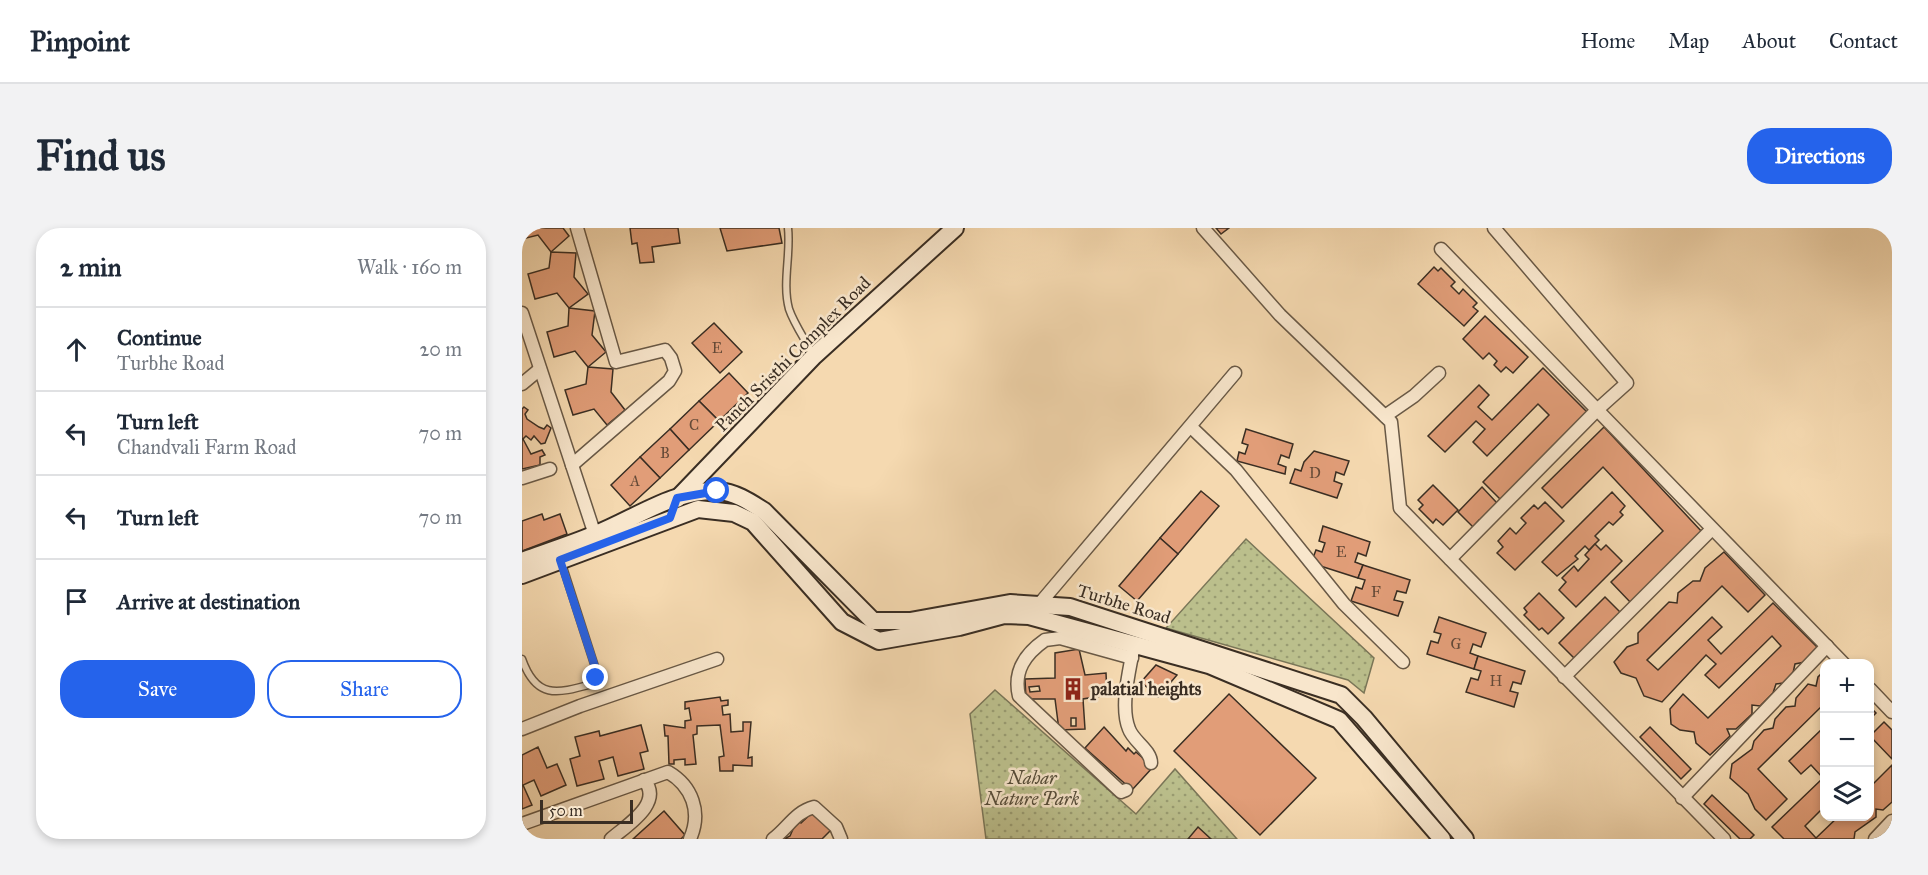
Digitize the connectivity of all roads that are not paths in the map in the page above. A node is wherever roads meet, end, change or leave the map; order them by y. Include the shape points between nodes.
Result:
1 (577, 228) edge
2 (788, 228) edge
3 (1203, 228) edge
4 (1494, 228) edge
5 (951, 229) edge
6 (1441, 249) dead end
7 (522, 313) edge
8 (814, 356) junction
9 (540, 369) junction
10 (1235, 373) dead end
11 (1440, 373) dead end
12 (522, 384) edge
13 (1598, 409) junction
14 (1385, 416) junction
15 (1191, 426) junction
16 (572, 465) junction
17 (550, 469) dead end
18 (522, 478) edge
19 (677, 498) junction
20 (670, 518) junction
21 (1712, 529) junction
22 (595, 535) junction
23 (558, 554) junction
24 (1450, 559) junction
25 (522, 561) edge
26 (522, 575) edge
27 (860, 609) junction
28 (1034, 611) junction
29 (850, 626) junction
30 (1135, 644) junction
31 (1827, 646) junction
32 (1210, 658) junction
33 (522, 659) edge
34 (717, 659) dead end
35 (1840, 659) edge
36 (1403, 662) dead end
37 (1564, 677) junction
38 (1874, 694) edge
39 (1341, 695) junction
40 (1892, 712) edge
41 (1330, 716) junction
42 (522, 729) edge
43 (1151, 763) dead end
44 (644, 780) junction
45 (1126, 790) dead end
46 (1682, 798) junction
47 (1892, 821) edge
48 (522, 824) edge
49 (611, 839) edge
50 (690, 839) edge
51 (773, 839) edge
52 (841, 839) edge
53 (1442, 839) edge
54 (1465, 839) edge
55 (1724, 839) edge
56 (1875, 839) edge

1 - 16 street via 616,362 665,350 675,371 669,381
2 - 8 lane via 789,309
3 - 14 street via 1280,315
4 - 13 street via 1627,383
5 - 8 street, Panch Sristhi Complex Road
6 - 13 street
7 - 9 street
8 - 19 street, Panch Sristhi Complex Road
9 - 12 street
9 - 16 street
10 - 15 street
11 - 14 street
13 - 21 street
13 - 24 street
14 - 24 street via 1391,422 1400,508
15 - 28 street
15 - 36 street via 1236,470 1344,604
16 - 22 street
17 - 18 street
19 - 20 street, Panch Sristhi Complex Road
19 - 22 street
19 - 27 street, Turbhe Road via 717,491 748,501 764,511
20 - 23 street
20 - 29 street via 698,509 734,513 753,522 842,622
21 - 31 street
21 - 37 street
22 - 23 street
23 - 25 street
23 - 26 street
23 - 33 lane via 596,678 592,684 552,692 528,677
24 - 37 street
27 - 28 street, Turbhe Road via 873,621 910,621 1010,603
27 - 29 street
28 - 29 street via 879,640
28 - 30 street, Turbhe Road via 1070,607
30 - 32 street, Turbhe Road
30 - 43 street via 1127,722
30 - 45 street via 1045,640 1020,666 1017,679 1019,696 1121,792
31 - 35 street
31 - 46 street
32 - 39 street, Turbhe Road
32 - 41 street
34 - 42 street
37 - 46 street
38 - 40 street
39 - 41 street
39 - 54 street, Turbhe Road
41 - 53 street via 1339,720
44 - 48 street
44 - 49 street via 651,795 641,813
44 - 50 street via 668,772 682,780 691,793 696,825
46 - 55 street
47 - 56 street
51 - 52 street via 791,819 814,807 836,827

